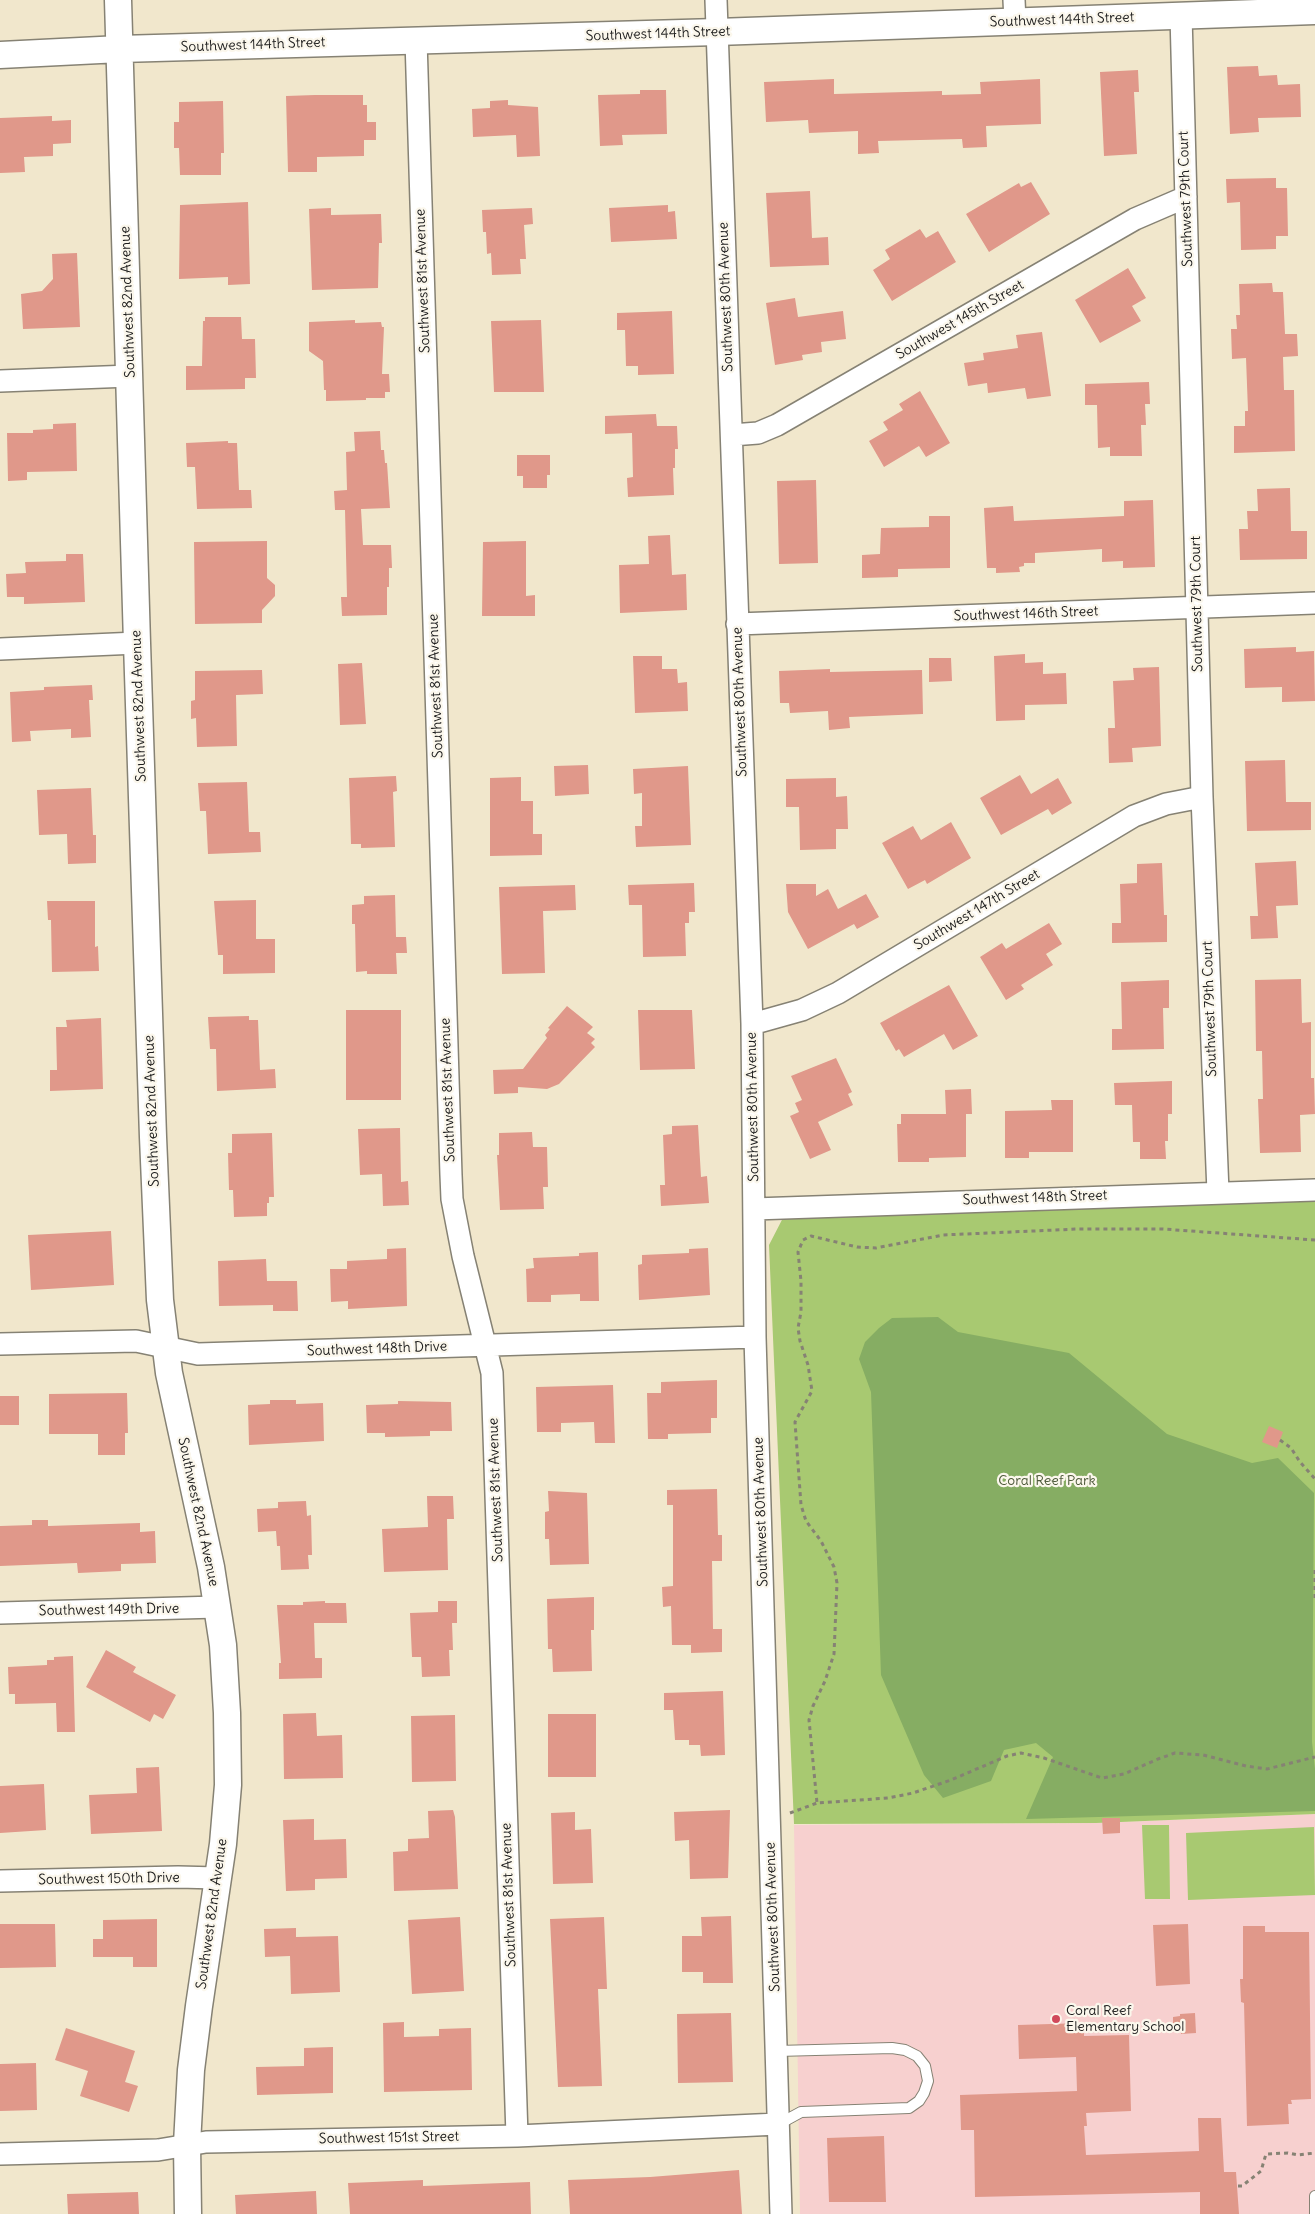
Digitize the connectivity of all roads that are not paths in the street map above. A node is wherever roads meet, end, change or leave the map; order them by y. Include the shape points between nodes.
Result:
1 (118, 0) edge
2 (716, 0) edge
3 (1014, 11) edge
4 (1315, 11) edge
5 (1181, 15) junction
6 (717, 32) junction
7 (416, 40) junction
8 (120, 49) junction
9 (0, 55) edge
10 (1186, 198) junction
11 (130, 376) junction
12 (0, 381) edge
13 (732, 434) junction
14 (1315, 603) edge
15 (1198, 607) junction
16 (737, 624) junction
17 (137, 643) junction
18 (0, 649) edge
19 (1202, 797) junction
20 (752, 1024) junction
21 (1315, 1190) edge
22 (1218, 1192) junction
23 (754, 1209) junction
24 (755, 1337) junction
25 (0, 1344) edge
26 (486, 1346) junction
27 (166, 1347) junction
28 (217, 1607) junction
29 (0, 1613) edge
30 (218, 1878) junction
31 (0, 1881) edge
32 (777, 2051) junction
33 (778, 2124) junction
34 (516, 2136) junction
35 (187, 2144) junction
36 (0, 2154) edge
37 (1315, 2196) edge
38 (188, 2214) edge
39 (781, 2214) edge
40 (1315, 2214) edge

1 - 8 street, Southwest 82nd Avenue
2 - 6 street, Southwest 80th Avenue
3 - 5 street, Southwest 144th Street
3 - 6 street, Southwest 144th Street
4 - 5 street, Southwest 144th Street
5 - 10 street, Southwest 79th Court
6 - 7 street, Southwest 144th Street
6 - 13 street, Southwest 80th Avenue
7 - 8 street, Southwest 144th Street
7 - 26 street, Southwest 81st Avenue via 452,1199
8 - 9 street, Southwest 144th Street
8 - 11 street, Southwest 82nd Avenue
10 - 13 street, Southwest 145th Street via 1135,219 777,424 758,433
10 - 15 street, Southwest 79th Court
11 - 12 street
11 - 17 street, Southwest 82nd Avenue
13 - 16 street, Southwest 80th Avenue
14 - 15 street, Southwest 146th Street
15 - 16 street, Southwest 146th Street
15 - 19 street, Southwest 79th Court
16 - 20 street, Southwest 80th Avenue
17 - 18 street
17 - 27 street, Southwest 82nd Avenue via 153,1137 160,1300
19 - 20 street, Southwest 147th Street via 1166,804 1134,816 838,993 802,1010
19 - 22 street, Southwest 79th Court
20 - 23 street, Southwest 80th Avenue
21 - 22 street, Southwest 148th Street
22 - 23 street, Southwest 148th Street
23 - 24 street, Southwest 80th Avenue
24 - 26 street, Southwest 148th Drive
24 - 32 street, Southwest 80th Avenue
25 - 27 street, Southwest 148th Drive via 136,1341
26 - 27 street, Southwest 148th Drive via 198,1354
26 - 34 street, Southwest 81st Avenue via 492,1372
27 - 28 street, Southwest 82nd Avenue
28 - 29 street, Southwest 149th Drive
28 - 30 street, Southwest 82nd Avenue via 226,1680 228,1749 224,1844
30 - 31 street, Southwest 150th Drive
30 - 35 street, Southwest 82nd Avenue via 195,2033
32 - 33 street, Southwest 80th Avenue
32 - 33 lane via 905,2050 917,2056 925,2066 928,2080 919,2101 909,2108 801,2112
33 - 34 street, Southwest 151st Street
33 - 39 street, Southwest 80th Avenue
34 - 35 street, Southwest 151st Street
35 - 36 street, Southwest 151st Street via 158,2150
35 - 38 street, Southwest 82nd Avenue
37 - 40 lane

